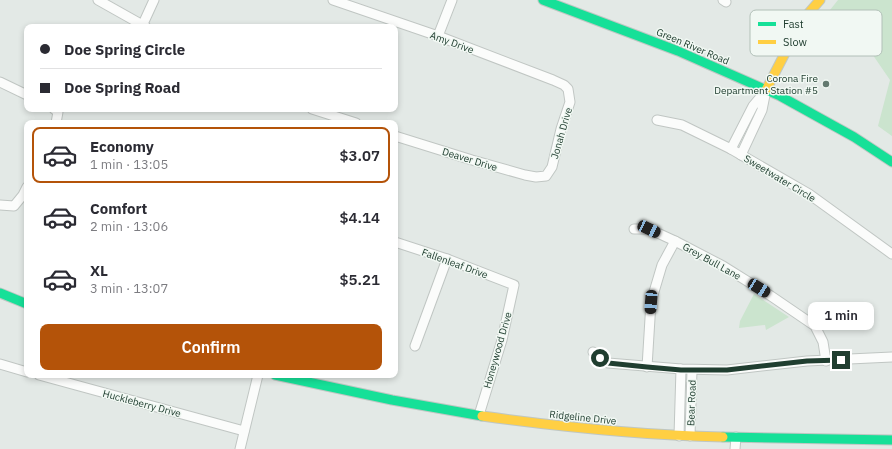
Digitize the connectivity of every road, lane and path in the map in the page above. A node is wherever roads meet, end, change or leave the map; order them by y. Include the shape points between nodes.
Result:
1 (98, 0) edge
2 (154, 0) edge
3 (333, 0) edge
4 (452, 0) edge
5 (543, 0) edge
6 (820, 0) edge
7 (567, 4) edge
8 (811, 10) edge
9 (141, 24) edge
10 (146, 24) edge
11 (438, 36) junction
12 (784, 56) edge
13 (0, 82) edge
14 (568, 89) joint
15 (766, 90) junction
16 (24, 94) edge
17 (321, 112) edge
18 (347, 120) edge
19 (658, 120) dead end
20 (398, 137) edge
21 (731, 149) junction
22 (741, 155) junction
23 (892, 162) edge
24 (546, 176) joint
25 (24, 193) edge
26 (0, 205) edge
27 (634, 229) dead end
28 (675, 241) junction
29 (398, 243) edge
30 (892, 254) edge
31 (447, 259) junction
32 (514, 285) joint
33 (0, 293) edge
34 (24, 303) edge
35 (415, 346) dead end
36 (593, 352) dead end
37 (892, 357) edge
38 (826, 361) junction
39 (0, 364) edge
40 (647, 367) junction
41 (681, 370) junction
42 (692, 370) junction
43 (24, 371) edge
44 (50, 378) edge
45 (257, 378) edge
46 (289, 378) edge
47 (479, 415) junction
48 (244, 431) junction
49 (680, 436) junction
50 (690, 436) junction
51 (736, 437) junction
52 (892, 440) edge
53 (847, 445) edge
54 (240, 449) edge
55 (735, 449) edge

1 - 9 street
2 - 10 street
3 - 11 street, Amy Drive
4 - 11 street
5 - 7 street, Green River Road
6 - 8 street
7 - 15 street, Green River Road
11 - 14 street, Amy Drive via 564,84
12 - 15 street
13 - 16 street
14 - 24 street, Jonah Drive via 570,102 552,166
15 - 21 street via 753,106
15 - 22 street via 762,110
15 - 23 street, Green River Road via 837,128
17 - 18 street
19 - 21 street, Sweetwater Circle via 682,125
20 - 24 street, Deaver Drive via 525,175
21 - 22 street, Sweetwater Circle
22 - 30 street, Sweetwater Circle via 809,194
25 - 26 street via 14,206
27 - 28 street, Grey Bull Lane via 649,229
28 - 38 street, Grey Bull Lane via 723,266 815,326 823,342
28 - 40 street via 662,265 651,302
29 - 31 street, Fallenleaf Drive
31 - 32 street, Fallenleaf Drive
31 - 35 street
32 - 47 street, Honeywood Drive via 502,340
33 - 34 street
36 - 40 street via 608,363
37 - 38 street
38 - 42 street via 727,370
39 - 43 street
40 - 41 street
41 - 42 street
41 - 49 street, Bear Road
42 - 50 street, Bear Road
44 - 48 street, Huckleberry Drive
45 - 48 street
46 - 47 street, Ridgeline Drive
47 - 49 street, Ridgeline Drive via 589,429
48 - 54 street
49 - 50 street, Ridgeline Drive
50 - 51 street, Ridgeline Drive
51 - 53 street, Ridgeline Drive
51 - 55 street
52 - 53 street, Ridgeline Drive

